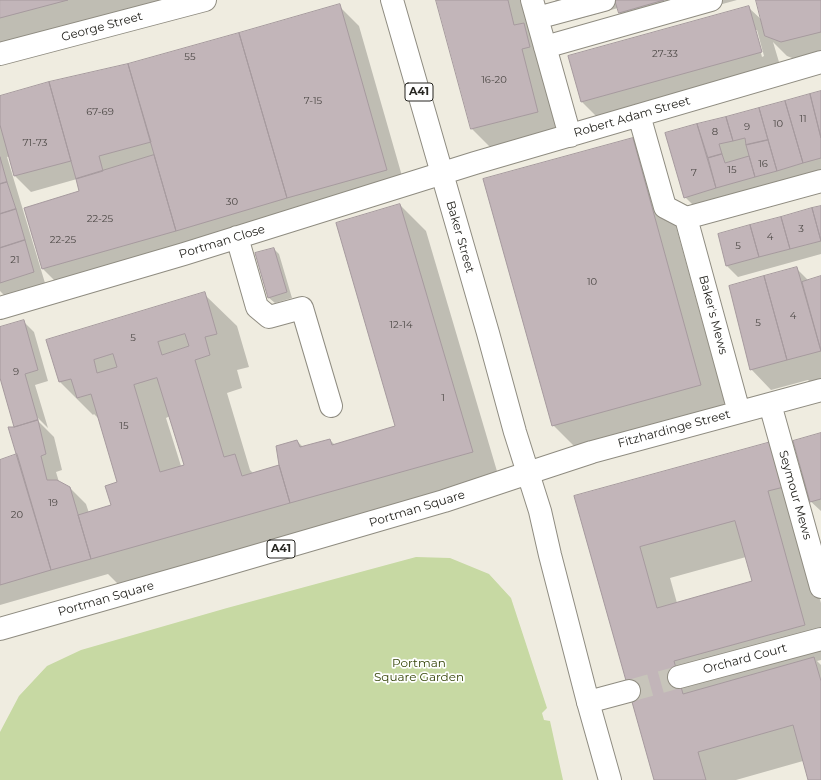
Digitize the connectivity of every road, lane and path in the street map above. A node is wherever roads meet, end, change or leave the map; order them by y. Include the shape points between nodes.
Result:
1 (205, 0) edge
2 (392, 0) edge
3 (604, 0) edge
4 (711, 0) edge
5 (534, 9) edge
6 (545, 47) junction
7 (0, 54) edge
8 (821, 62) edge
9 (639, 115) junction
10 (570, 136) junction
11 (442, 173) junction
12 (821, 181) edge
13 (686, 218) junction
14 (237, 237) junction
15 (0, 308) edge
16 (821, 390) edge
17 (770, 404) junction
18 (331, 406) dead end
19 (739, 412) junction
20 (528, 473) junction
21 (821, 587) edge
22 (0, 629) edge
23 (816, 640) edge
24 (678, 677) tunnel mouth
25 (629, 691) tunnel mouth
26 (588, 702) junction
27 (610, 780) edge

1 - 7 street, George Street
2 - 11 street, Baker Street / A41
3 - 5 street
4 - 6 street
5 - 6 street
6 - 10 street
8 - 9 street, Robert Adam Street
9 - 10 street, Robert Adam Street
9 - 13 street via 665,207
10 - 11 street, Robert Adam Street
11 - 14 street, Portman Close
11 - 20 street, Baker Street / A41
12 - 13 street
13 - 19 street, Baker's Mews
14 - 15 street, Portman Close
14 - 18 street via 257,307 269,317 302,308
16 - 17 street, Fitzhardinge Street
17 - 19 street, Fitzhardinge Street
17 - 21 street, Seymour Mews
19 - 20 street, Fitzhardinge Street via 592,452
20 - 22 street, Portman Square / A41 via 465,495
20 - 26 street, A41
23 - 24 street, Orchard Court
25 - 26 street
26 - 27 street, A41

